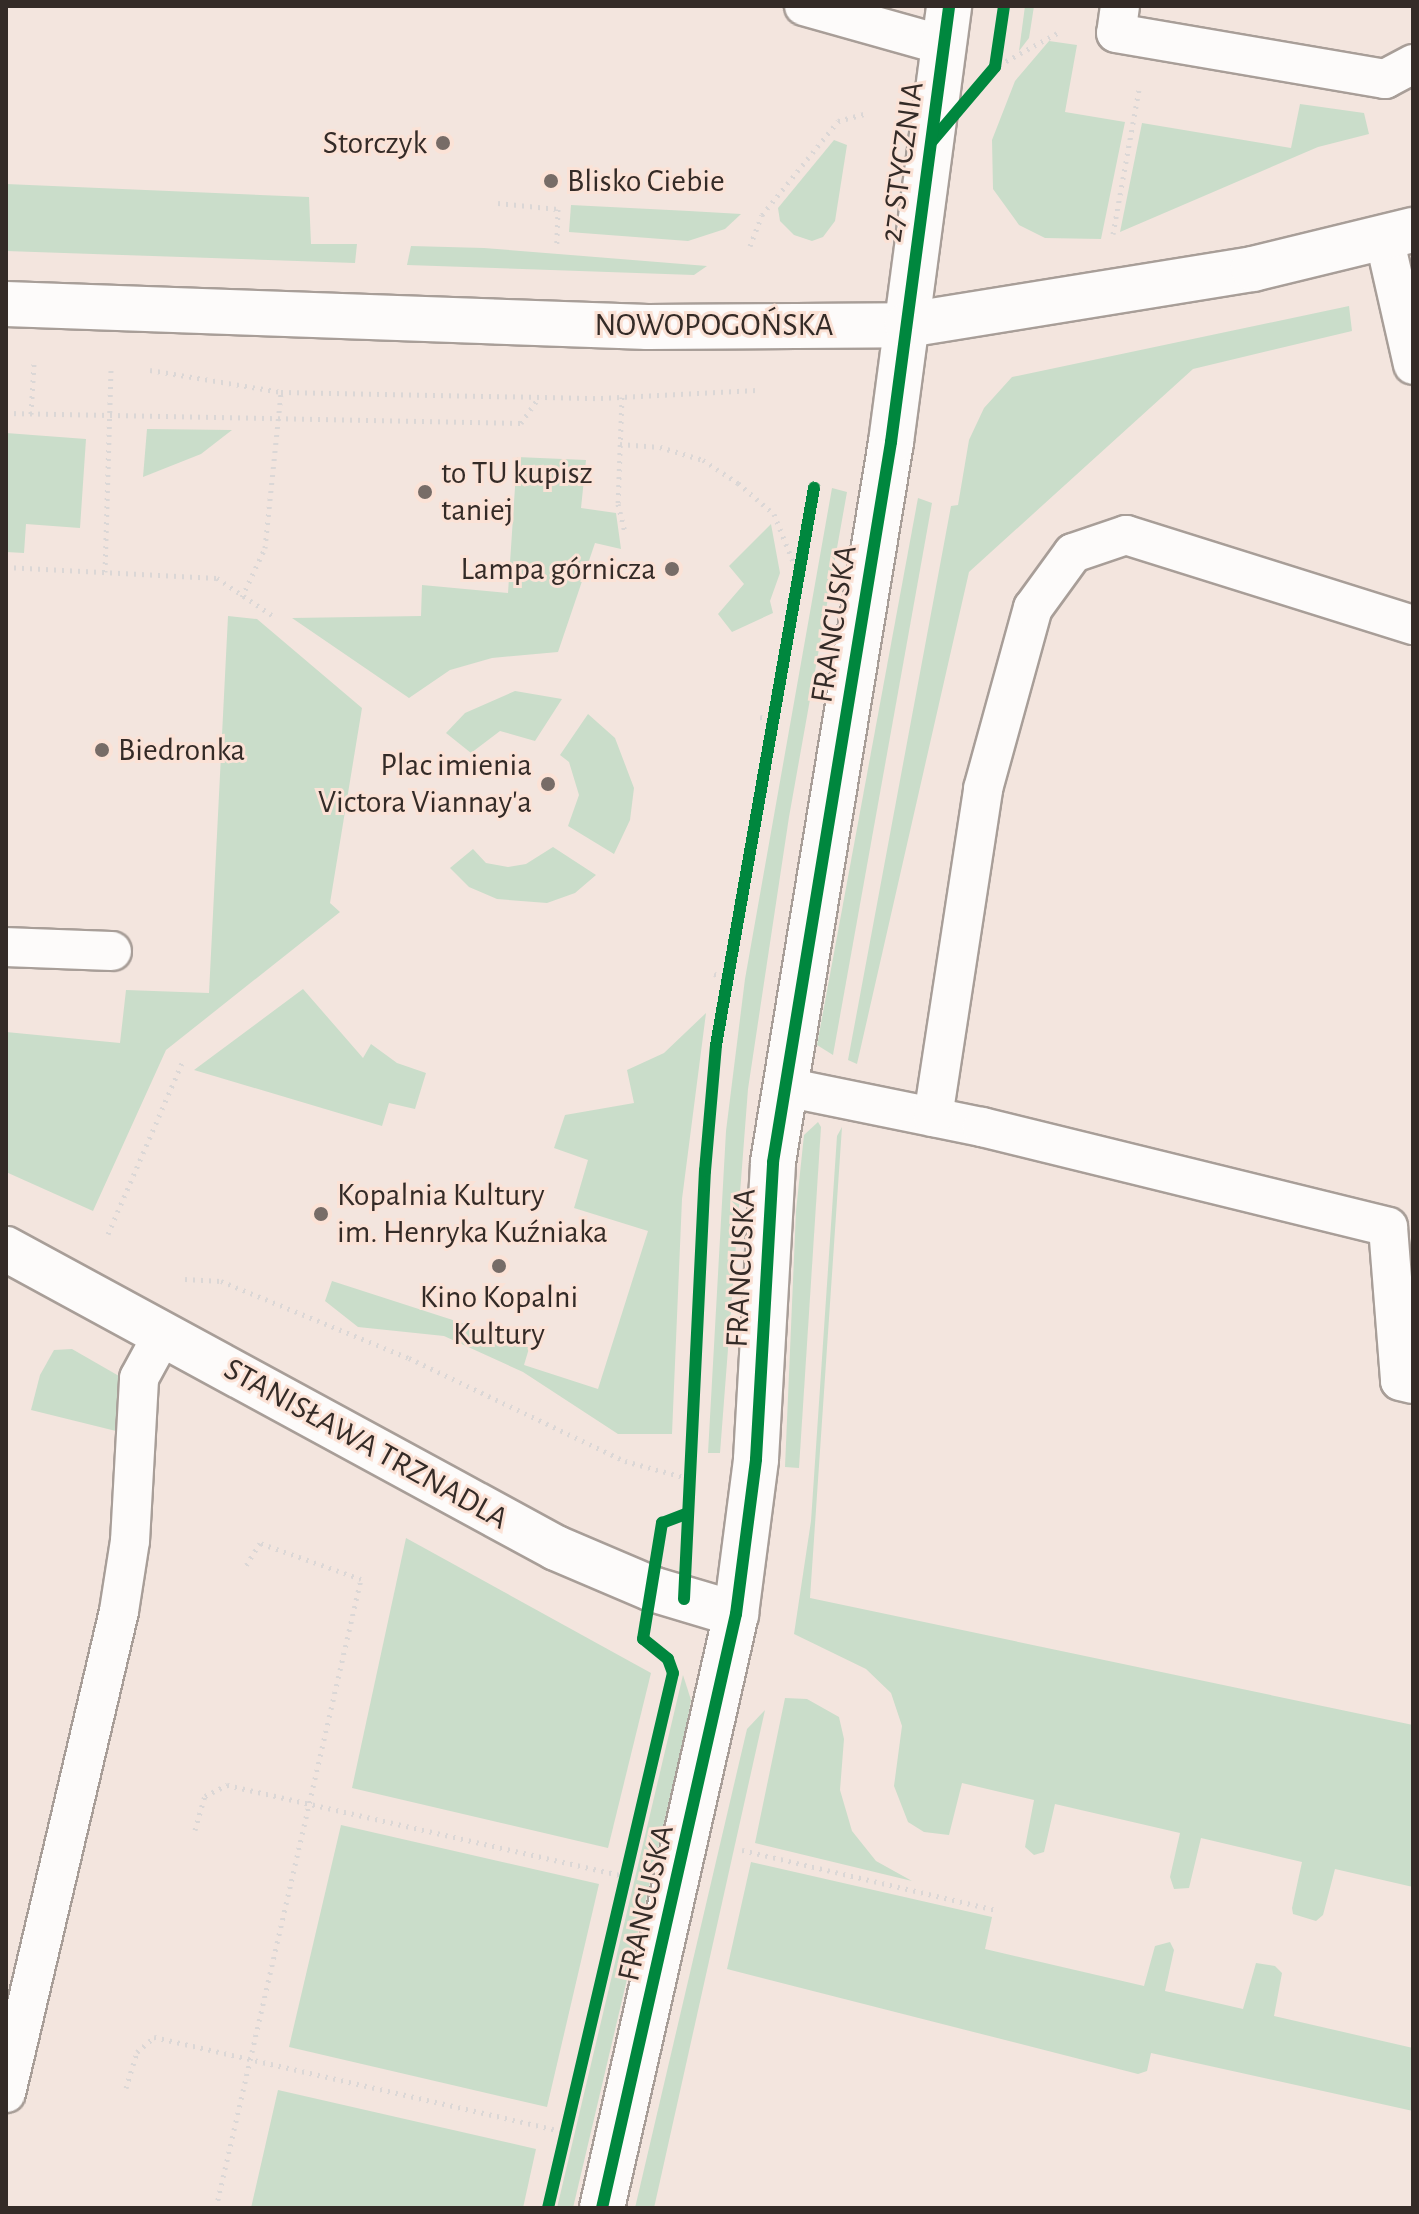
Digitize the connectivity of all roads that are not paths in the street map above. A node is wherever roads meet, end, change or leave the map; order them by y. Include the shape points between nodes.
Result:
1 (804, 6) edge
2 (1118, 19) edge
3 (946, 26) edge
4 (1413, 64) edge
5 (1399, 234) edge
6 (6, 304) edge
7 (907, 325) junction
8 (1413, 365) edge
9 (1413, 625) edge
10 (6, 947) edge
11 (112, 951) dead end
12 (785, 1087) junction
13 (933, 1117) junction
14 (8, 1255) edge
15 (163, 1334) junction
16 (1413, 1384) edge
17 (736, 1614) junction
18 (6, 2093) edge
19 (602, 2208) edge

1 - 3 lane
2 - 4 lane via 1385,79
3 - 7 street, 27 STYCZNIA
5 - 7 street, NOWOPOGOŃSKA via 1110,296
5 - 8 lane
6 - 7 street, NOWOPOGOŃSKA via 648,327
7 - 12 street, FRANCUSKA
9 - 13 lane via 1126,535 1073,553 1033,608 983,789
10 - 11 lane
12 - 13 lane
12 - 17 street, FRANCUSKA via 773,1162 756,1459
13 - 16 lane via 1388,1227 1400,1381
14 - 15 street, STANISŁAWA TRZNADLA
15 - 17 street, STANISŁAWA TRZNADLA via 556,1548
15 - 18 lane via 139,1378 130,1541 119,1611
17 - 19 street, FRANCUSKA

